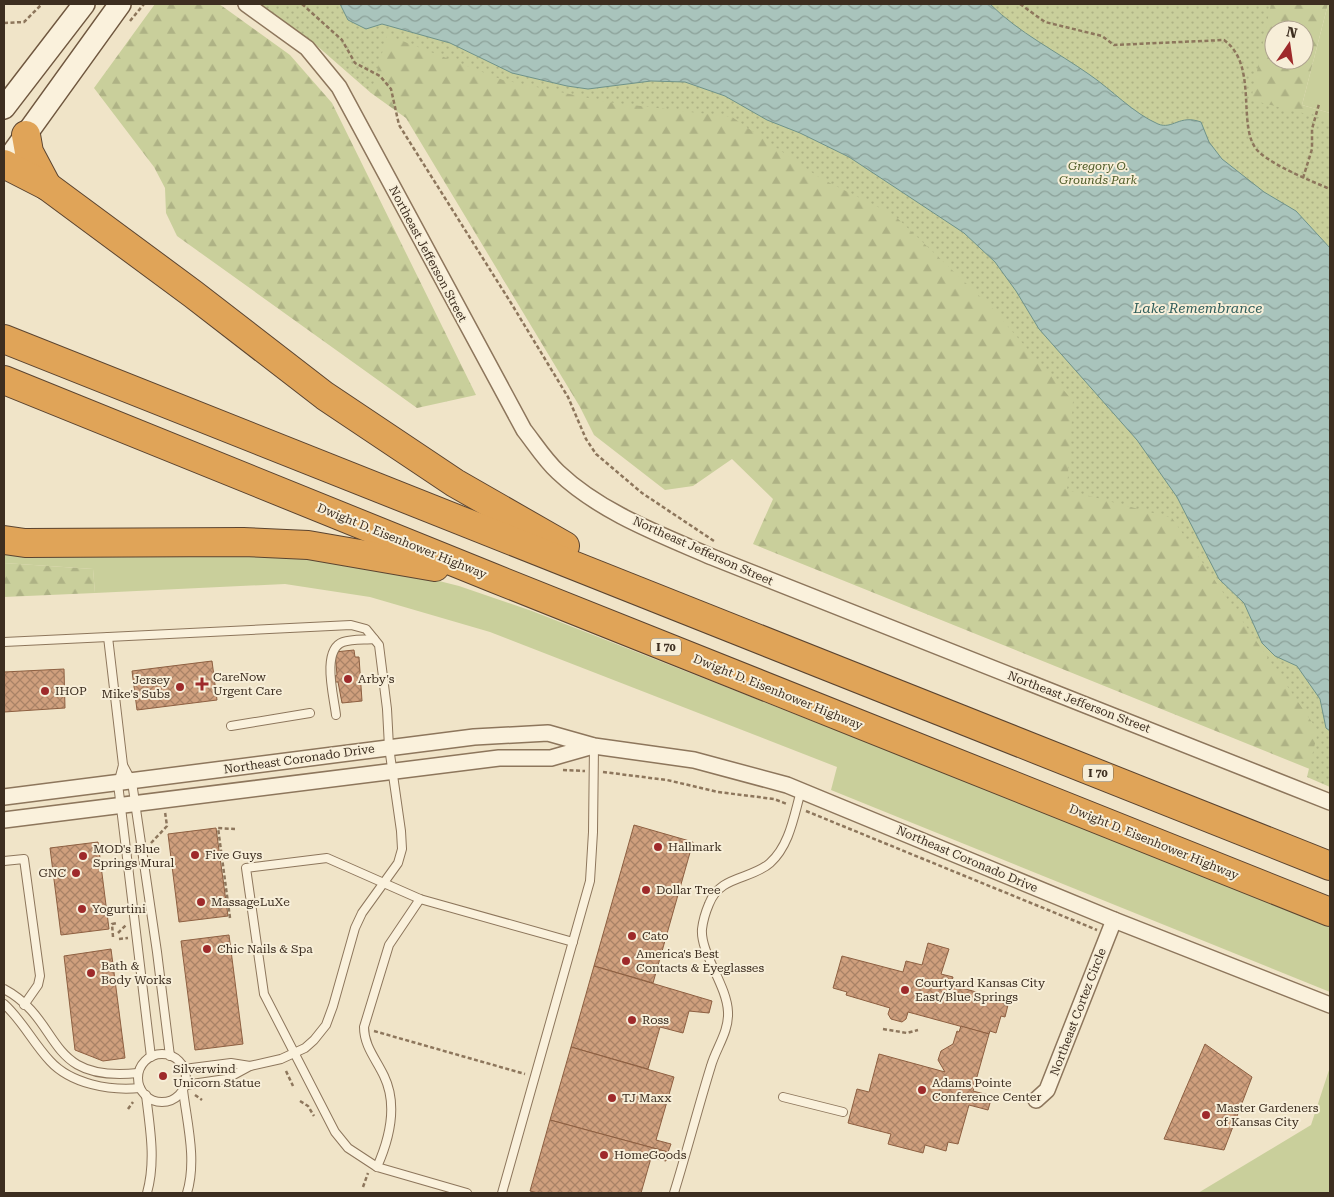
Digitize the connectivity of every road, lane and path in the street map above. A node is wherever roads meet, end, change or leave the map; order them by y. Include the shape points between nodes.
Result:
1 (42, 4) edge
2 (84, 4) edge
3 (120, 4) edge
4 (246, 4) edge
5 (302, 4) edge
6 (1020, 4) edge
7 (4, 23) edge
8 (1142, 38) dead end
9 (1143, 43) junction
10 (1319, 104) dead end
11 (4, 108) edge
12 (26, 135) junction
13 (4, 164) edge
14 (1303, 178) junction
15 (47, 186) junction
16 (1330, 190) edge
17 (4, 339) edge
18 (4, 380) edge
19 (4, 540) edge
20 (718, 544) dead end
21 (491, 577) junction
22 (651, 594) junction
23 (108, 637) junction
24 (374, 639) junction
25 (4, 642) edge
26 (310, 713) dead end
27 (336, 715) dead end
28 (231, 726) dead end
29 (594, 746) junction
30 (389, 747) junction
31 (123, 765) junction
32 (392, 771) junction
33 (605, 772) dead end
34 (125, 783) junction
35 (801, 791) junction
36 (4, 796) edge
37 (774, 799) dead end
38 (1330, 802) edge
39 (128, 804) junction
40 (165, 811) dead end
41 (812, 813) dead end
42 (4, 820) edge
43 (235, 829) dead end
44 (147, 848) dead end
45 (4, 861) edge
46 (1330, 866) edge
47 (384, 883) junction
48 (420, 899) junction
49 (1330, 912) edge
50 (230, 918) dead end
51 (1114, 920) junction
52 (117, 923) dead end
53 (128, 923) dead end
54 (1089, 929) dead end
55 (118, 933) dead end
56 (113, 938) dead end
57 (573, 942) junction
58 (4, 990) edge
59 (4, 1004) edge
60 (24, 1005) junction
61 (1330, 1005) edge
62 (883, 1028) dead end
63 (372, 1030) dead end
64 (918, 1030) dead end
65 (294, 1054) junction
66 (170, 1056) junction
67 (151, 1057) junction
68 (250, 1066) junction
69 (184, 1068) junction
70 (286, 1071) dead end
71 (138, 1074) junction
72 (535, 1077) junction
73 (293, 1086) dead end
74 (140, 1088) junction
75 (184, 1088) junction
76 (195, 1094) dead end
77 (146, 1095) junction
78 (783, 1097) dead end
79 (202, 1100) dead end
80 (1036, 1100) dead end
81 (133, 1102) dead end
82 (128, 1109) dead end
83 (843, 1112) dead end
84 (377, 1168) junction
85 (147, 1193) edge
86 (188, 1193) edge
87 (467, 1193) edge
88 (502, 1193) edge
89 (674, 1193) edge

1 - 7 path via 24,22
2 - 11 main road
3 - 12 main road
4 - 38 street, Northeast Jefferson Street via 307,48 339,87 524,430 558,472 586,494 636,523 712,557
5 - 20 path via 342,40 355,63 380,76 391,89 399,125 568,397 596,454 642,493
6 - 9 path via 1045,22 1102,36 1114,44
8 - 9 path
9 - 14 path via 1211,39 1224,40 1231,45 1242,66 1250,139 1259,152
10 - 14 path via 1312,129 1312,149
12 - 13 main road
12 - 15 highway via 30,152
13 - 15 highway
14 - 16 path
15 - 22 highway via 325,396 455,483
17 - 22 highway, I 70
18 - 21 highway, Dwight D. Eisenhower Highway / I 70
19 - 21 highway via 25,543 243,542 308,545
21 - 49 highway, Dwight D. Eisenhower Highway / I 70
22 - 46 highway, I 70
23 - 24 lane via 351,625 366,629
23 - 25 lane
23 - 31 lane
24 - 27 lane via 343,642 334,648 329,658
24 - 30 lane via 379,645
26 - 28 lane
29 - 30 street, Northeast Coronado Drive via 548,733 474,736
29 - 32 street, Northeast Coronado Drive via 552,758 499,758
29 - 35 street, Northeast Coronado Drive via 694,760 738,770
29 - 57 lane via 592,871
30 - 32 lane
30 - 34 street, Northeast Coronado Drive
31 - 34 lane
31 - 34 lane
32 - 39 street, Northeast Coronado Drive
32 - 47 lane via 402,849 398,863
33 - 37 path
34 - 36 street, Northeast Coronado Drive
34 - 39 lane
34 - 39 lane
35 - 51 street, Northeast Coronado Drive
35 - 89 lane via 787,839 770,864 729,881 710,902 702,929 703,941 721,983 728,1012 725,1031 712,1063
39 - 42 street, Northeast Coronado Drive
39 - 66 lane
39 - 67 lane
40 - 44 path via 167,826
41 - 54 path
43 - 50 path via 218,828
45 - 60 lane via 24,858 39,965 38,985
47 - 48 lane
47 - 65 lane via 355,928 326,1025 314,1040
47 - 65 lane via 327,858 246,868 264,994
48 - 57 lane
48 - 84 lane via 389,945 364,1027 364,1039 385,1077 390,1097 389,1135
51 - 61 street, Northeast Coronado Drive
51 - 80 street, Northeast Cortez Circle via 1047,1090
52 - 56 path via 112,924
53 - 55 path
57 - 72 lane
58 - 60 lane
59 - 74 lane via 50,1062 63,1073 106,1088
60 - 71 lane via 63,1055 74,1063 111,1076
62 - 64 path via 907,1033
63 - 72 path
65 - 68 lane
65 - 84 lane via 335,1132 348,1148
66 - 67 lane
66 - 69 lane
67 - 71 lane
68 - 69 lane via 231,1063
68 - 75 lane via 226,1078
69 - 75 lane
70 - 73 path
71 - 74 lane
72 - 88 lane
74 - 77 lane
75 - 77 lane via 176,1097 163,1102
75 - 86 lane via 192,1169
76 - 79 path
77 - 85 lane via 153,1155
78 - 83 lane
81 - 82 path
84 - 87 lane

